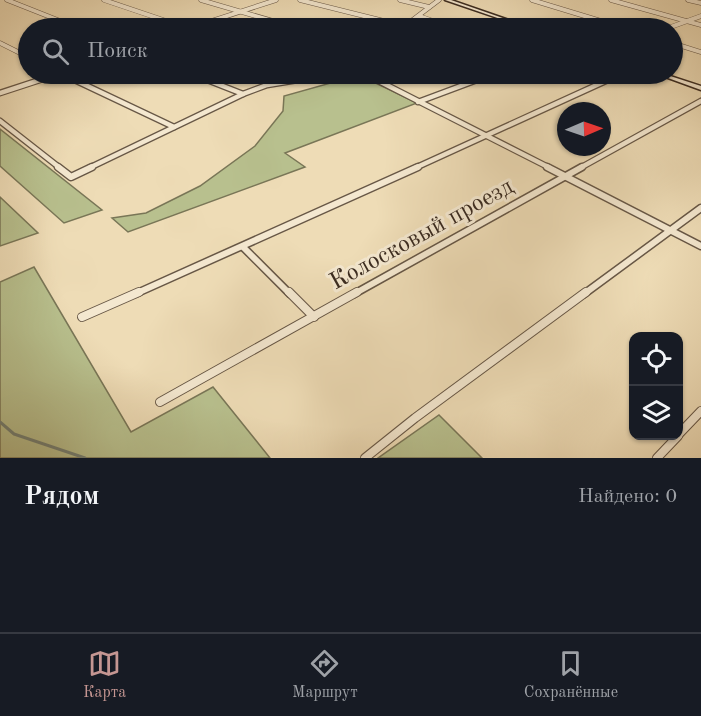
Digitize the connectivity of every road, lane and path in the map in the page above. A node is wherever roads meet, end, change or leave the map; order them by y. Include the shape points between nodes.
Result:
1 (7, 0) edge
2 (104, 0) edge
3 (201, 0) edge
4 (276, 0) edge
5 (300, 0) edge
6 (400, 0) edge
7 (439, 0) edge
8 (447, 0) edge
9 (532, 0) edge
10 (611, 0) edge
11 (688, 0) edge
12 (701, 3) edge
13 (429, 6) junction
14 (241, 12) junction
15 (701, 15) edge
16 (418, 16) junction
17 (53, 18) edge
18 (159, 18) edge
19 (222, 18) edge
20 (262, 18) edge
21 (366, 18) edge
22 (416, 18) edge
23 (424, 18) edge
24 (500, 18) edge
25 (591, 18) edge
26 (676, 18) edge
27 (683, 20) edge
28 (687, 21) junction
29 (683, 22) edge
30 (701, 25) edge
31 (0, 43) edge
32 (683, 46) edge
33 (18, 52) edge
34 (701, 52) edge
35 (683, 82) edge
36 (28, 84) edge
37 (82, 84) edge
38 (218, 84) edge
39 (272, 84) edge
40 (384, 84) edge
41 (467, 84) edge
42 (599, 84) edge
43 (701, 88) edge
44 (0, 93) edge
45 (243, 94) junction
46 (701, 101) edge
47 (418, 102) junction
48 (0, 121) edge
49 (174, 127) junction
50 (485, 136) junction
51 (566, 178) junction
52 (701, 208) edge
53 (669, 231) junction
54 (701, 246) edge
55 (243, 247) junction
56 (82, 317) dead end
57 (314, 317) junction
58 (160, 402) dead end
59 (701, 411) edge
60 (683, 430) edge
61 (673, 440) edge
62 (365, 458) edge
63 (657, 458) edge

1 - 17 street
2 - 18 street
3 - 14 street
4 - 14 street
5 - 21 street
6 - 13 street
7 - 13 street
8 - 24 street
9 - 25 street
10 - 26 street
11 - 12 street
13 - 16 street
14 - 19 street
14 - 20 street
15 - 28 street
16 - 22 street
16 - 23 street
27 - 28 street
28 - 29 street
28 - 30 street
31 - 33 street
32 - 34 street
35 - 43 street
36 - 44 street
37 - 49 street
38 - 45 street
39 - 45 street
40 - 47 street
41 - 47 street
42 - 50 street
45 - 49 street
46 - 51 street, Колосковый проезд
47 - 50 street
48 - 49 street via 71,177
50 - 51 street
50 - 55 street
51 - 53 street
51 - 57 street, Колосковый проезд
52 - 53 street
53 - 54 street
53 - 62 street
55 - 56 street
55 - 57 street
57 - 58 street, Колосковый проезд
59 - 60 street
61 - 63 street

